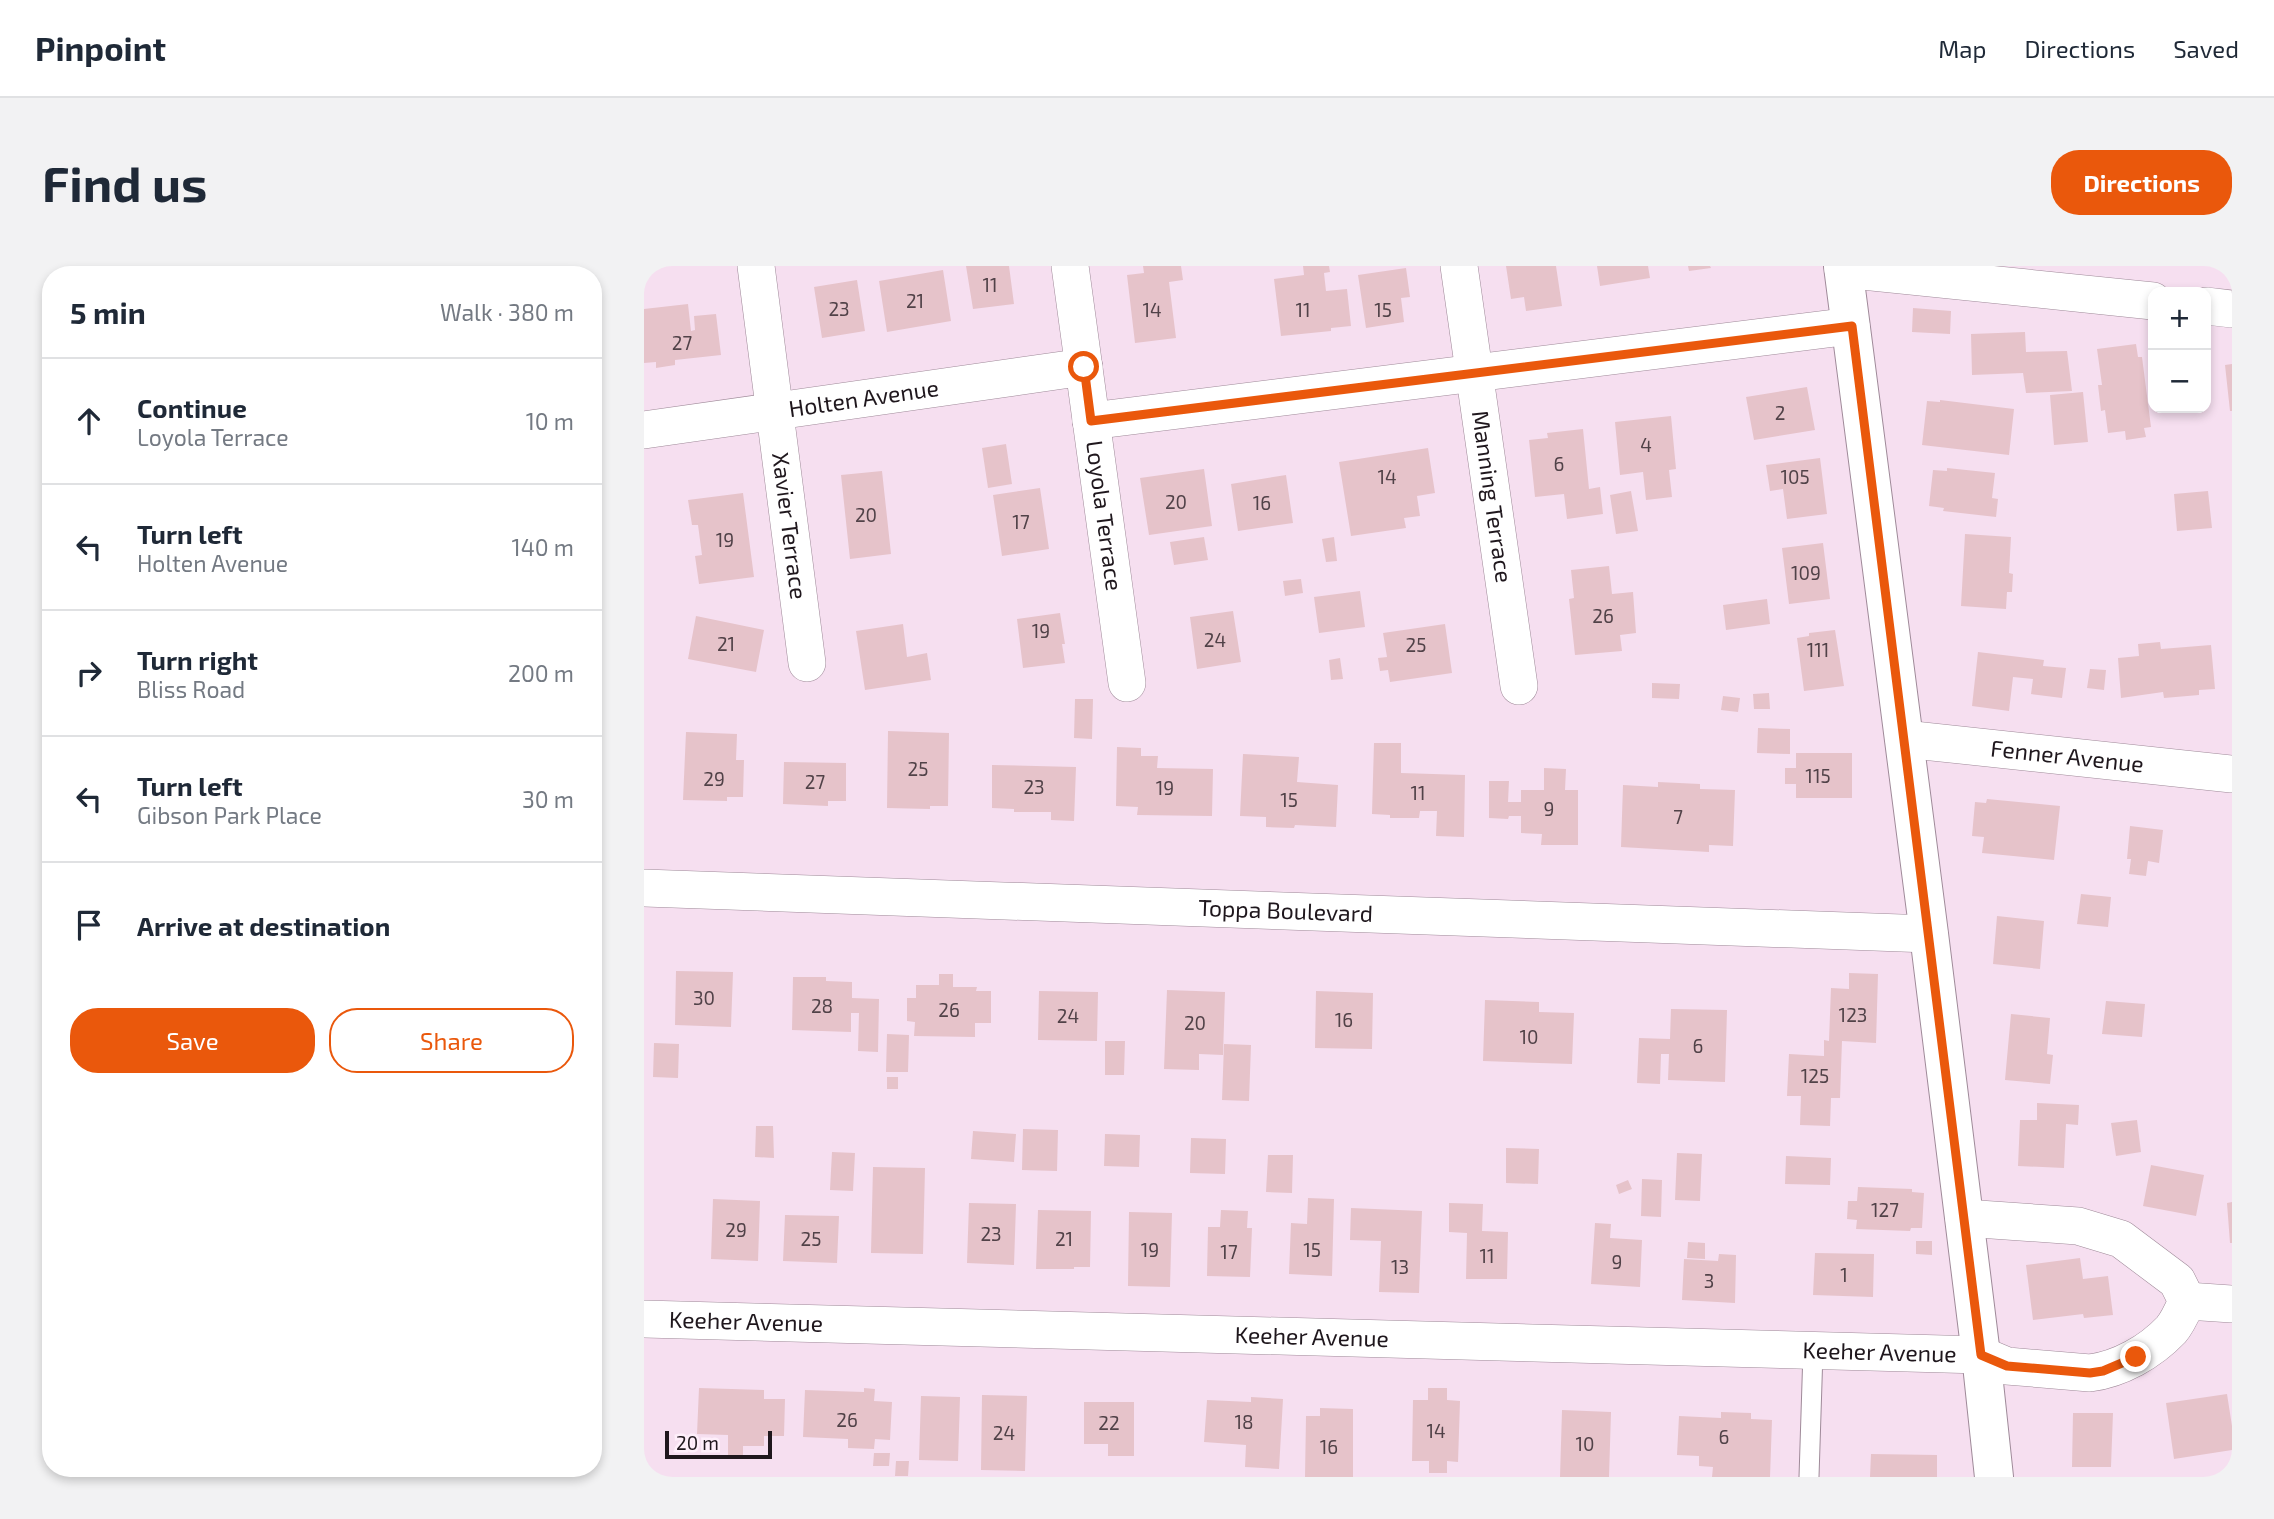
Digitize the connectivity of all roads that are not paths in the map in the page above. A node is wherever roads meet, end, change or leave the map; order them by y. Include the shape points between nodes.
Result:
1 (756, 266) edge
2 (1070, 266) edge
3 (1460, 266) edge
4 (1843, 267) edge
5 (2148, 300) edge
6 (2211, 307) edge
7 (2232, 309) edge
8 (1852, 326) junction
9 (1084, 367) junction
10 (1474, 372) junction
11 (775, 411) junction
12 (1091, 421) junction
13 (644, 430) edge
14 (807, 663) dead end
15 (1126, 683) dead end
16 (1519, 686) dead end
17 (1904, 739) junction
18 (2232, 774) edge
19 (644, 888) edge
20 (1929, 934) junction
21 (1964, 1218) junction
22 (2188, 1301) junction
23 (2232, 1304) edge
24 (644, 1319) edge
25 (1813, 1351) junction
26 (1981, 1355) junction
27 (1809, 1477) edge
28 (1994, 1477) edge

1 - 11 street, Xavier Terrace
2 - 9 street, Loyola Terrace
3 - 10 street, Manning Terrace
4 - 5 street
4 - 8 street
6 - 7 street
8 - 10 street
8 - 17 street
9 - 11 street, Holten Avenue
9 - 12 street, Loyola Terrace
10 - 12 street
10 - 16 street, Manning Terrace
11 - 13 street, Holten Avenue
11 - 14 street, Xavier Terrace
12 - 15 street, Loyola Terrace
17 - 18 street, Fenner Avenue
17 - 20 street
19 - 20 street, Toppa Boulevard
20 - 21 street
21 - 22 street via 2078,1226 2121,1239 2177,1281
21 - 26 street
22 - 23 street
22 - 26 street, Keeher Avenue via 2172,1329 2136,1357 2103,1371 2007,1366
24 - 25 street, Keeher Avenue
25 - 26 street, Keeher Avenue
25 - 27 lane
26 - 28 street

